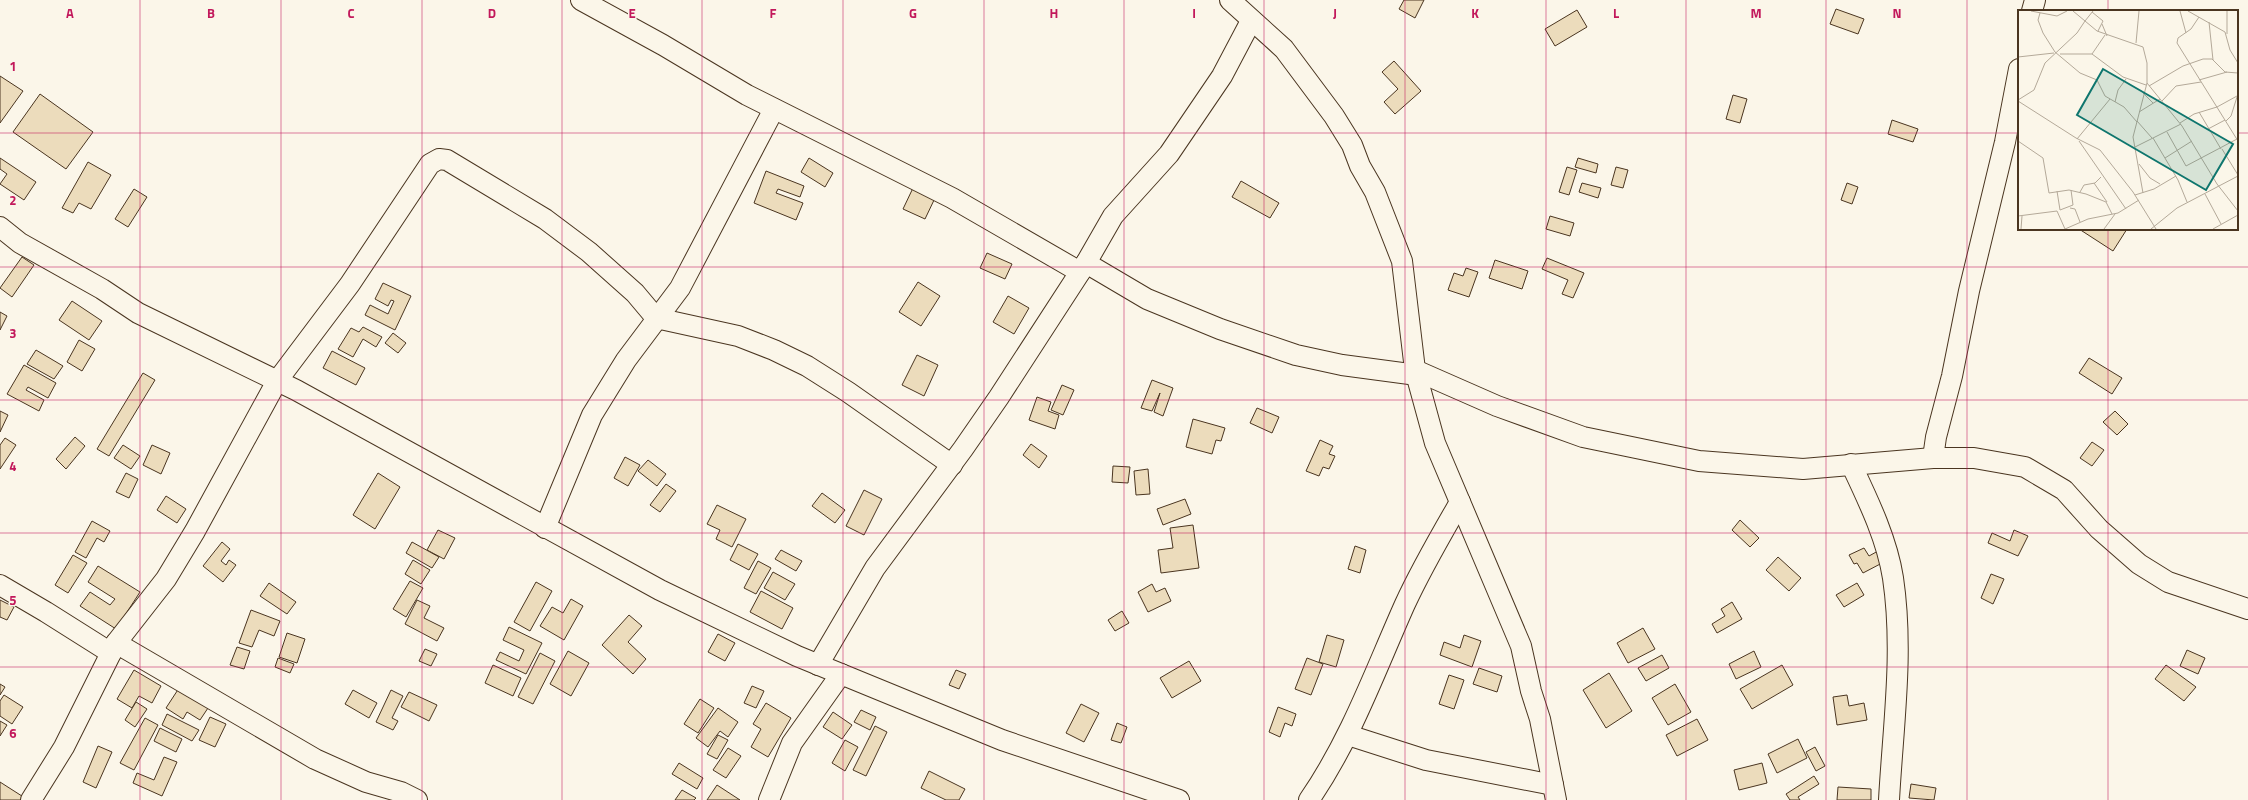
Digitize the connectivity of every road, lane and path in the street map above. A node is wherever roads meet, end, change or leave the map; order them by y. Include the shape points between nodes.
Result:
1 (581, 0) edge
2 (1230, 0) edge
3 (2035, 0) edge
4 (2032, 10) edge
5 (1251, 21) junction
6 (2018, 74) edge
7 (774, 109) junction
8 (0, 227) edge
9 (1083, 268) junction
10 (656, 318) junction
11 (1416, 372) junction
12 (277, 381) junction
13 (1933, 458) junction
14 (1851, 464) junction
15 (952, 465) junction
16 (1460, 502) junction
17 (546, 528) junction
18 (0, 585) edge
19 (2248, 610) edge
20 (113, 648) junction
21 (818, 665) junction
22 (841, 674) junction
23 (1348, 735) junction
24 (1555, 792) edge
25 (31, 800) edge
26 (417, 800) edge
27 (769, 800) edge
28 (1179, 800) edge
29 (1309, 800) edge
30 (1889, 800) edge

1 - 7 street
2 - 5 street
3 - 4 street
5 - 9 street via 1222,76 1194,118 1169,154 1113,216
5 - 11 street via 1284,49 1334,116 1352,145 1375,192 1402,261
6 - 13 street
7 - 9 street via 952,198
7 - 10 street via 680,288
8 - 12 street via 20,243 138,313
9 - 11 street via 1147,299 1220,329 1288,352 1342,365
9 - 15 street
10 - 12 street via 629,288 589,252 545,219 462,168 440,159 430,164 350,284
10 - 15 street via 738,336 807,366
10 - 17 street via 592,415
11 - 14 street via 1497,406 1583,437 1699,461 1803,469
11 - 16 street via 1435,443
12 - 17 street
12 - 20 street via 196,531 166,579
13 - 14 street
13 - 19 street via 1974,458 2025,467 2064,490 2099,529 2139,564 2168,582
14 - 30 street via 1881,536 1892,577 1899,635
15 - 21 street via 876,568
16 - 23 street via 1405,603
16 - 24 street via 1521,646
17 - 21 street via 660,590
18 - 20 street
20 - 25 street via 64,746
20 - 26 street via 206,694 315,759 366,782 402,792
21 - 22 street
22 - 27 street via 792,743
22 - 28 street via 1002,740
23 - 24 street via 1426,760
23 - 29 street

